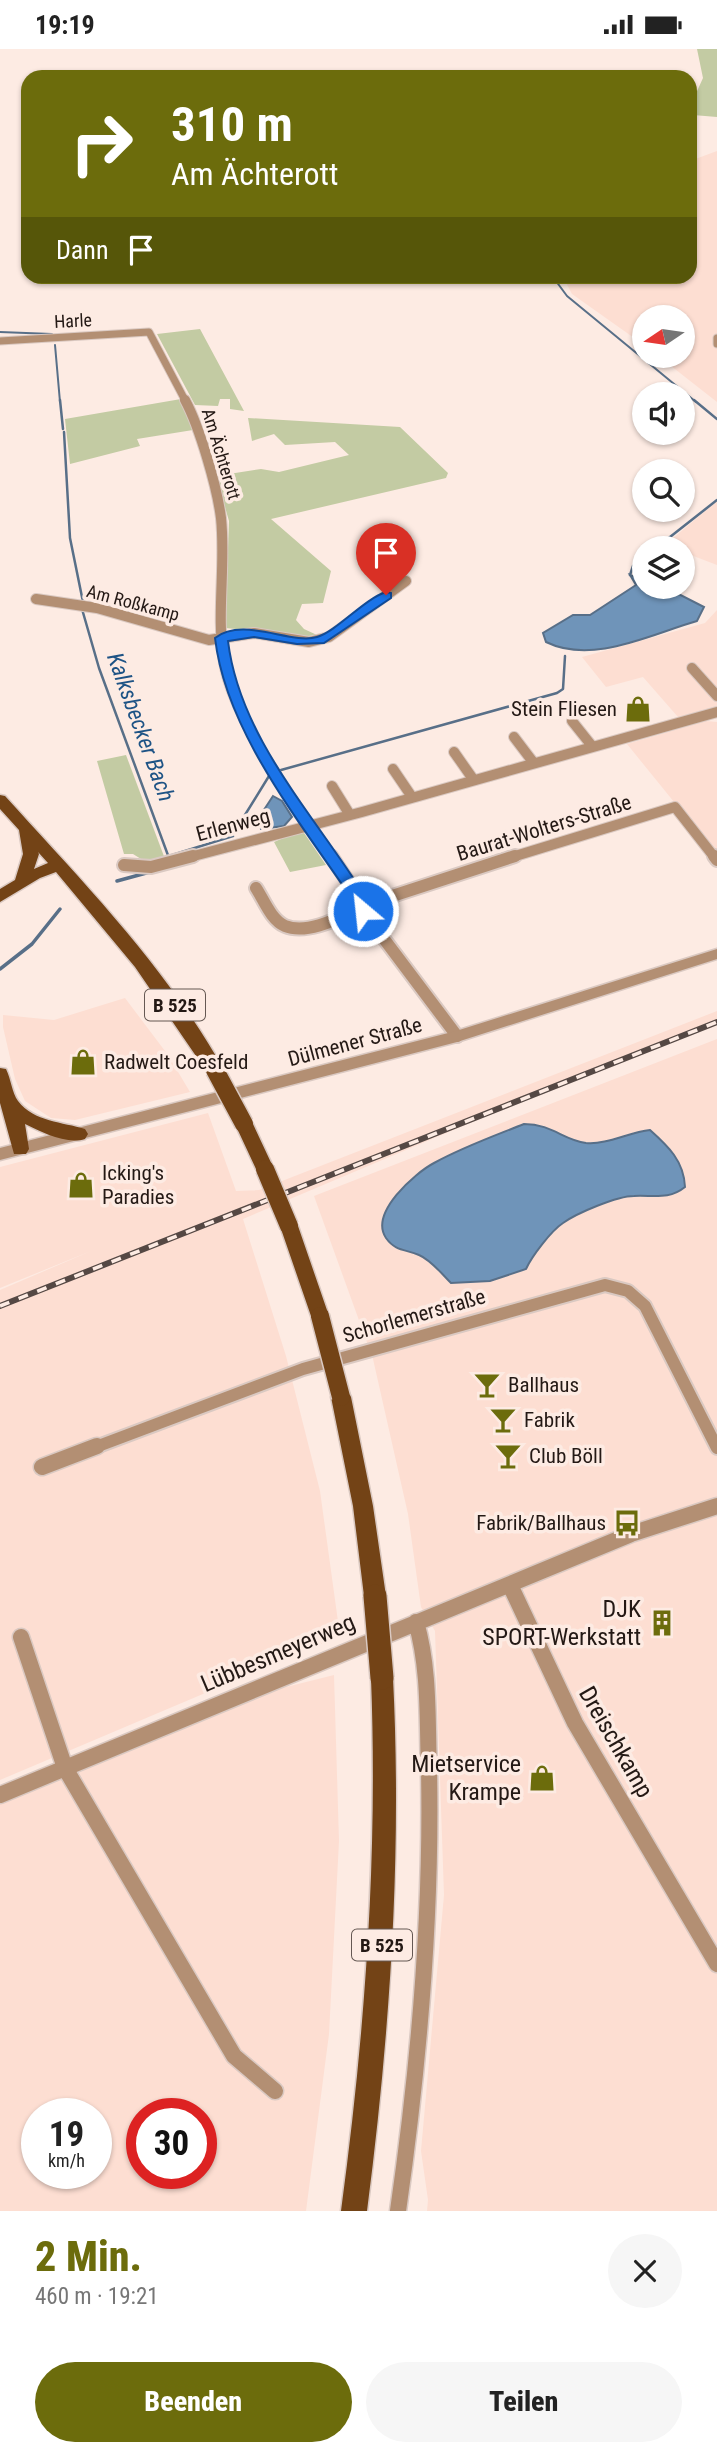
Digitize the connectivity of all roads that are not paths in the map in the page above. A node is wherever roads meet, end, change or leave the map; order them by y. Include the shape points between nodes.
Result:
1 (149, 332) joint
2 (717, 338) edge
3 (0, 341) edge
4 (717, 344) edge
5 (406, 581) dead end
6 (36, 599) dead end
7 (221, 638) junction
8 (692, 668) dead end
9 (717, 697) edge
10 (717, 712) edge
11 (572, 721) dead end
12 (514, 737) dead end
13 (592, 746) junction
14 (454, 752) dead end
15 (533, 762) junction
16 (393, 769) dead end
17 (473, 779) junction
18 (332, 786) dead end
19 (412, 797) junction
20 (0, 800) edge
21 (350, 815) junction
22 (310, 825) junction
23 (24, 827) junction
24 (717, 860) edge
25 (59, 865) junction
26 (124, 865) dead end
27 (22, 881) junction
28 (256, 888) dead end
29 (0, 897) edge
30 (363, 911) junction
31 (717, 954) edge
32 (457, 1036) junction
33 (0, 1074) edge
34 (8, 1102) junction
35 (79, 1134) junction
36 (20, 1149) junction
37 (0, 1154) edge
38 (717, 1448) edge
39 (43, 1467) dead end
40 (717, 1506) edge
41 (510, 1585) junction
42 (416, 1622) junction
43 (21, 1637) dead end
44 (65, 1768) junction
45 (0, 1795) edge
46 (717, 1964) edge
47 (275, 2091) dead end
48 (354, 2211) edge
49 (398, 2211) edge

1 - 3 street, Harle
1 - 7 street, Am Ächterott via 191,411 217,497
2 - 4 street
5 - 7 street via 320,641 254,633
6 - 7 street, Am Roßkamp via 97,608 209,640
7 - 22 street, Am Ächterott via 224,665 239,706 273,770
8 - 9 street
10 - 13 street, Erlenweg
11 - 13 street
12 - 15 street
13 - 15 street, Erlenweg
14 - 17 street
15 - 17 street, Erlenweg
16 - 19 street
17 - 19 street, Erlenweg
18 - 21 street
19 - 21 street, Erlenweg
20 - 23 main road, B 525
21 - 22 street, Erlenweg
22 - 26 street, Erlenweg via 151,867
22 - 30 street, Am Ächterott via 361,901
23 - 25 main road, B 525
23 - 27 main road via 31,854
24 - 30 street, Baurat-Wolters-Straße via 675,807 372,903
25 - 27 main road
25 - 48 main road, B 525, bridge via 152,973 244,1123 289,1226 341,1397 375,1596 386,1808 372,2070
27 - 29 main road
28 - 30 street via 286,927 304,927
30 - 32 street, Am Ächterott
31 - 32 street, Dülmener Straße
32 - 35 street, Dülmener Straße
33 - 34 main road
34 - 35 main road via 40,1125
34 - 36 main road
35 - 36 street, Dülmener Straße
36 - 37 street, Dülmener Straße
38 - 39 street, Schorlemerstraße via 645,1306 622,1287 605,1285 303,1369
40 - 41 street via 631,1534
41 - 42 street, Lübbesmeyerweg
41 - 46 street, Dreischkamp via 575,1723
42 - 44 street, Lübbesmeyerweg
42 - 49 street via 424,1657 429,1887 419,2041
43 - 44 street
44 - 45 street, Lübbesmeyerweg
44 - 47 street via 234,2056

